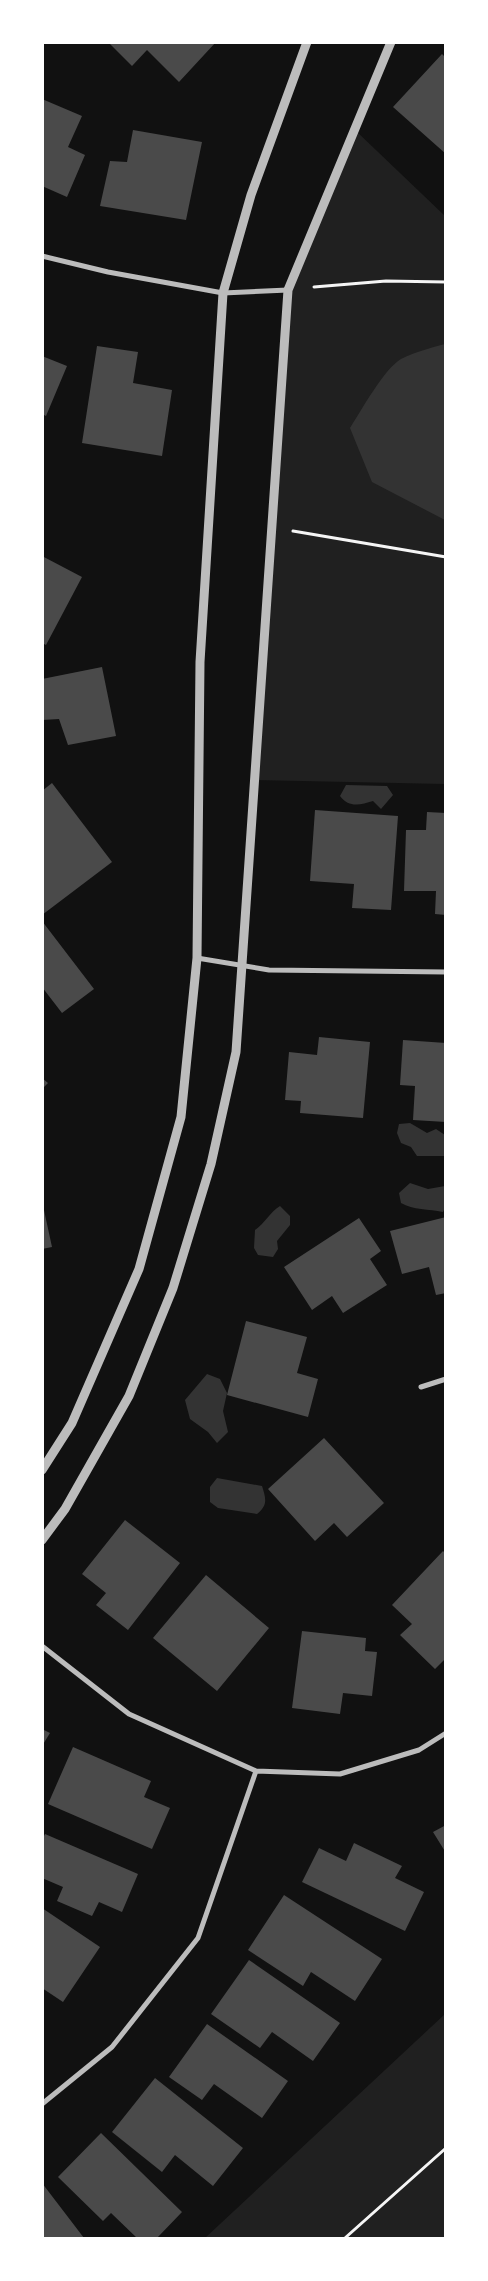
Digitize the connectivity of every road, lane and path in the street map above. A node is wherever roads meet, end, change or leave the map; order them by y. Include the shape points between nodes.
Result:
1 (307, 42) edge
2 (391, 42) edge
3 (42, 256) edge
4 (446, 282) edge
5 (288, 290) junction
6 (223, 293) junction
7 (271, 528) junction
8 (446, 557) edge
9 (197, 958) junction
10 (241, 965) junction
11 (446, 972) edge
12 (446, 1379) edge
13 (421, 1387) dead end
14 (42, 1470) edge
15 (42, 1540) edge
16 (42, 1646) edge
17 (446, 1733) edge
18 (256, 1771) junction
19 (42, 2104) edge
20 (446, 2148) edge
21 (346, 2238) edge

1 - 6 street via 252,195
2 - 5 street
3 - 6 street
4 - 5 path via 386,281
5 - 6 street
5 - 7 street
6 - 9 street via 200,662
7 - 8 path
7 - 10 street
9 - 10 street
9 - 14 street via 181,1117 139,1269 72,1423
10 - 11 street via 269,970
10 - 15 street via 236,1052 212,1164 173,1288 129,1396 64,1509
12 - 13 street
16 - 18 street via 130,1714
17 - 18 street via 419,1750 340,1774
18 - 19 street via 198,1938 112,2047
20 - 21 path

